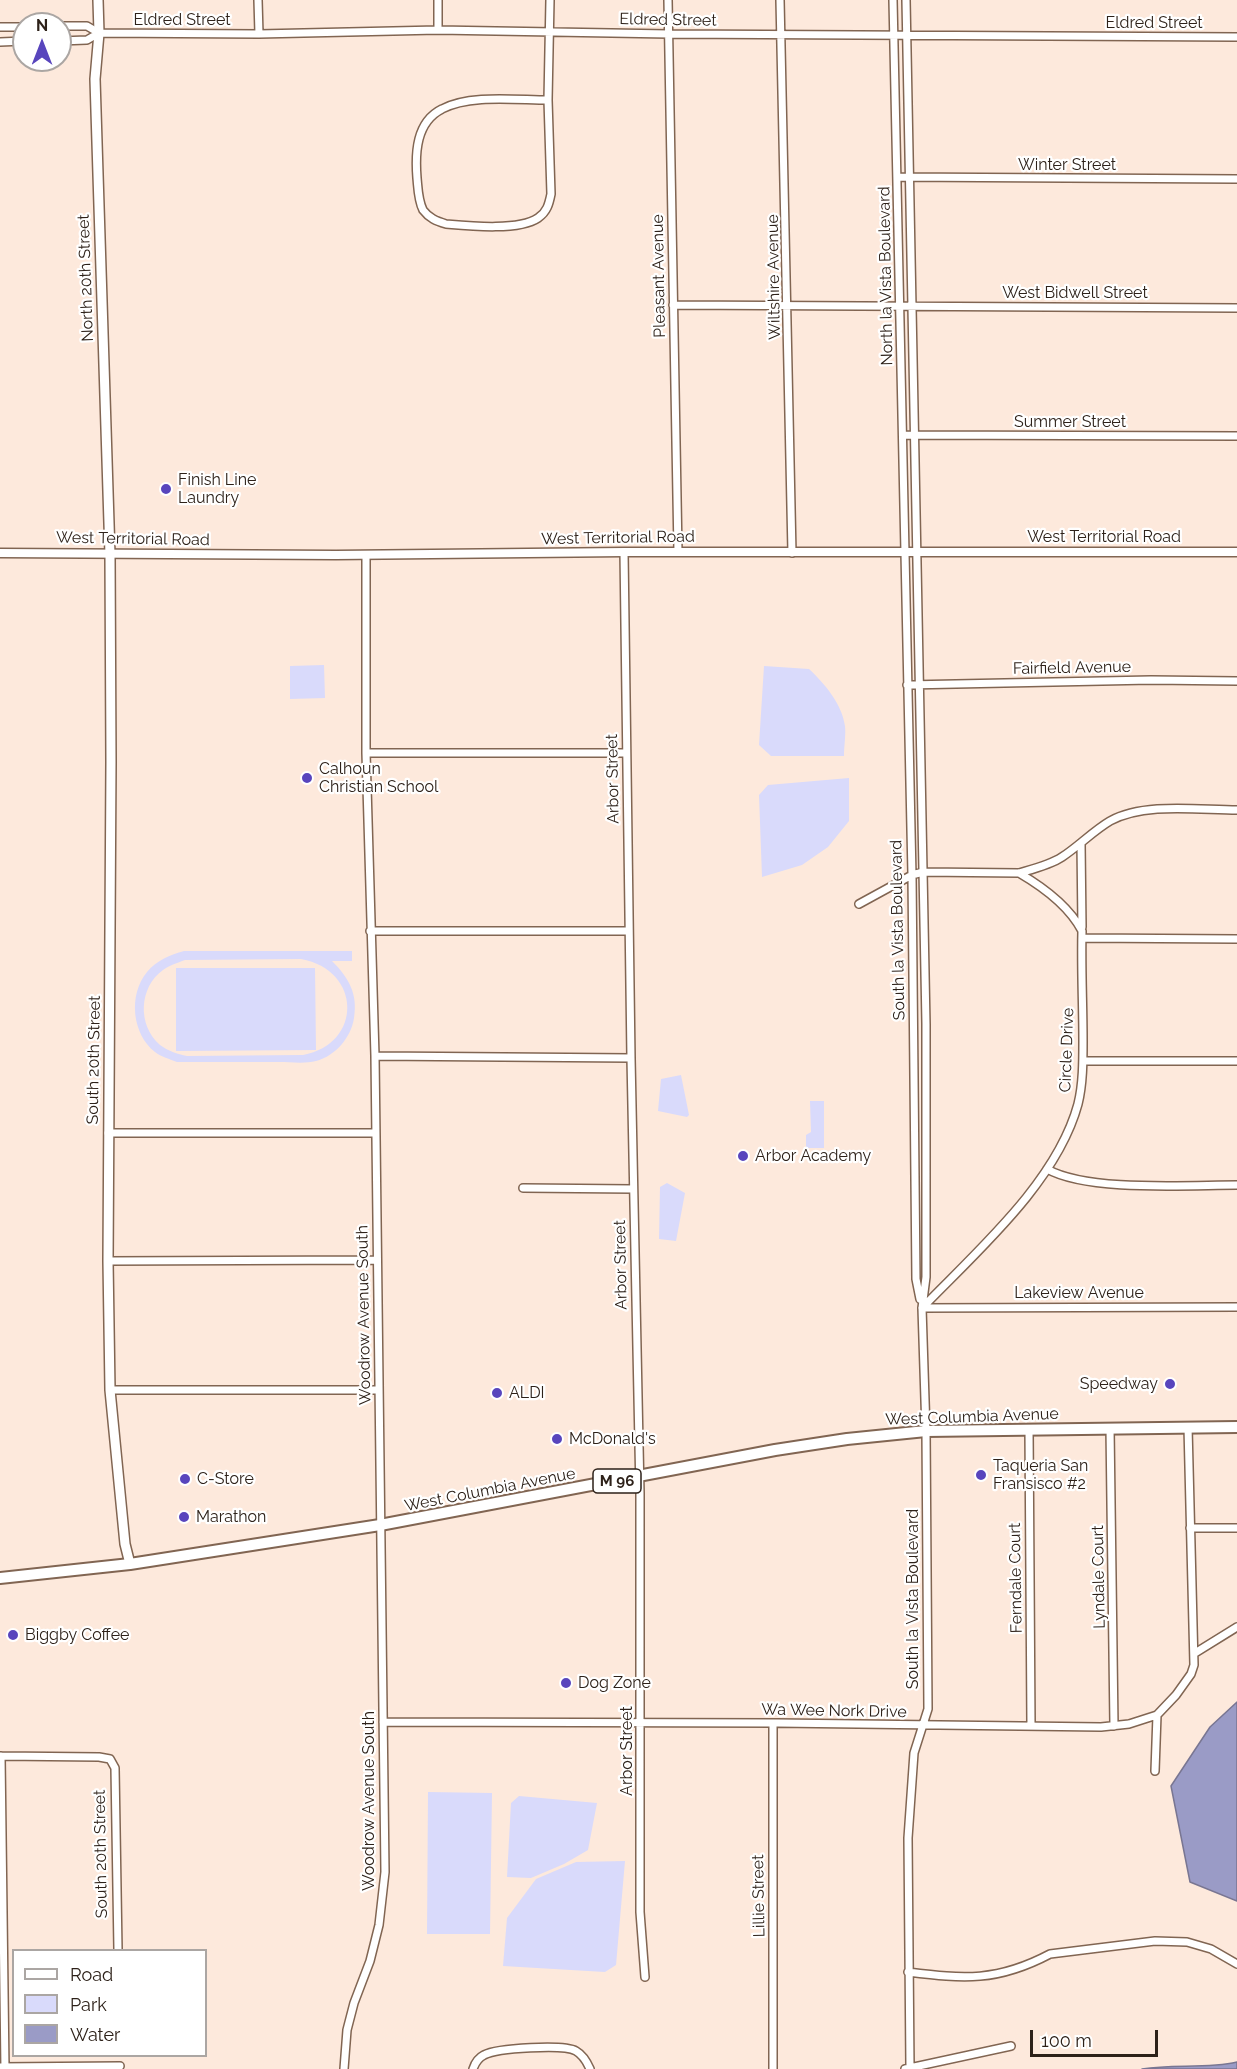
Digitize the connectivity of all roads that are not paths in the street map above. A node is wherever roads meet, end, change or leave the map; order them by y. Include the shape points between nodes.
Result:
1 (98, 0) edge
2 (258, 0) edge
3 (438, 0) edge
4 (550, 0) edge
5 (668, 0) edge
6 (780, 0) edge
7 (893, 0) edge
8 (906, 0) edge
9 (72, 26) edge
10 (438, 30) junction
11 (550, 31) junction
12 (99, 33) junction
13 (259, 34) junction
14 (669, 34) junction
15 (781, 34) junction
16 (894, 35) junction
17 (907, 35) junction
18 (1237, 37) edge
19 (72, 41) edge
20 (548, 100) junction
21 (897, 177) junction
22 (910, 177) junction
23 (1237, 179) edge
24 (673, 305) junction
25 (788, 306) junction
26 (913, 306) junction
27 (900, 307) junction
28 (1237, 308) edge
29 (903, 435) junction
30 (915, 435) junction
31 (1237, 436) edge
32 (624, 552) junction
33 (678, 552) junction
34 (904, 552) junction
35 (917, 552) junction
36 (1237, 552) edge
37 (0, 553) edge
38 (792, 553) junction
39 (110, 555) junction
40 (366, 555) junction
41 (1237, 681) edge
42 (920, 683) junction
43 (907, 685) junction
44 (366, 753) junction
45 (626, 753) junction
46 (1237, 810) edge
47 (1081, 843) junction
48 (923, 872) junction
49 (1019, 873) junction
50 (912, 875) junction
51 (859, 904) dead end
52 (370, 931) junction
53 (629, 931) junction
54 (1082, 935) junction
55 (1237, 939) edge
56 (375, 1056) junction
57 (631, 1058) junction
58 (1083, 1061) junction
59 (1237, 1062) edge
60 (108, 1133) junction
61 (375, 1133) junction
62 (1047, 1169) junction
63 (1237, 1185) edge
64 (523, 1188) dead end
65 (633, 1189) junction
66 (376, 1260) junction
67 (108, 1261) junction
68 (1237, 1307) edge
69 (922, 1308) junction
70 (110, 1390) junction
71 (379, 1390) junction
72 (1188, 1427) junction
73 (1237, 1427) edge
74 (1110, 1428) junction
75 (1029, 1429) junction
76 (926, 1431) junction
77 (639, 1477) junction
78 (380, 1525) junction
79 (1190, 1528) junction
80 (1237, 1528) edge
81 (130, 1563) junction
82 (0, 1578) edge
83 (1237, 1627) edge
84 (1195, 1653) junction
85 (1157, 1716) junction
86 (383, 1722) junction
87 (641, 1722) junction
88 (773, 1723) junction
89 (922, 1725) junction
90 (1031, 1726) junction
91 (1114, 1726) junction
92 (0, 1756) edge
93 (1155, 1770) dead end
94 (118, 1949) edge
95 (1237, 1964) edge
96 (908, 1972) junction
97 (645, 1977) dead end
98 (1011, 2046) dead end
99 (3, 2067) edge
100 (120, 2068) edge
101 (907, 2068) edge
102 (344, 2069) edge
103 (473, 2069) edge
104 (590, 2069) edge
105 (773, 2069) edge

1 - 12 main road, North 20th Street
2 - 13 street
3 - 10 street
4 - 11 street
5 - 14 street, Pleasant Avenue
6 - 15 street, Wiltshire Avenue
7 - 16 street, North la Vista Boulevard
8 - 17 street, North la Vista Boulevard
9 - 12 street via 87,26
10 - 11 street, Eldred Street
10 - 13 street, Eldred Street
11 - 14 street, Eldred Street
11 - 20 street
12 - 13 street, Eldred Street
12 - 19 street via 87,40
12 - 39 main road, North 20th Street via 96,79
14 - 15 street, Eldred Street
14 - 24 street, Pleasant Avenue
15 - 16 street, Eldred Street
15 - 25 street, Wiltshire Avenue
16 - 17 street, Eldred Street
16 - 21 street, North la Vista Boulevard
17 - 18 street, Eldred Street
17 - 22 street, North la Vista Boulevard
20 - 20 street via 551,194 544,212 516,225 454,225 428,216 418,194 416,166 417,148 427,120 456,103
21 - 22 street, Winter Street
21 - 27 street, North la Vista Boulevard
22 - 23 street, Winter Street
22 - 26 street, North la Vista Boulevard
24 - 25 street
24 - 33 street, Pleasant Avenue
25 - 27 street
25 - 38 street, Wiltshire Avenue
26 - 27 street, West Bidwell Street
26 - 28 street, West Bidwell Street
26 - 30 street, North la Vista Boulevard
27 - 29 street, North la Vista Boulevard
29 - 30 street, Summer Street
29 - 34 street, North la Vista Boulevard
30 - 31 street, Summer Street
30 - 35 street, North la Vista Boulevard
32 - 33 street, West Territorial Road
32 - 40 street, West Territorial Road
32 - 45 street, Arbor Street
33 - 38 street, West Territorial Road
34 - 35 street, West Territorial Road
34 - 38 street, West Territorial Road
34 - 43 street, South la Vista Boulevard
35 - 36 street, West Territorial Road
35 - 42 street, South la Vista Boulevard
37 - 39 street, West Territorial Road
39 - 40 street, West Territorial Road
39 - 60 main road, South 20th Street
40 - 44 street, Woodrow Avenue South
41 - 42 street, Fairfield Avenue
42 - 43 street, Fairfield Avenue
42 - 48 street, South la Vista Boulevard
43 - 50 street, South la Vista Boulevard
44 - 45 street
44 - 52 street, Woodrow Avenue South
45 - 53 street, Arbor Street
46 - 47 street via 1135,812 1109,822
47 - 49 street via 1061,858
47 - 54 street, Circle Drive
48 - 49 street
48 - 50 street
48 - 69 street, South la Vista Boulevard via 927,1024 926,1278
49 - 54 street via 1060,903 1078,923
50 - 51 street
50 - 69 street, South la Vista Boulevard via 916,1279
52 - 53 street
52 - 56 street, Woodrow Avenue South
53 - 57 street, Arbor Street
54 - 55 street
54 - 58 street, Circle Drive
56 - 57 street
56 - 61 street, Woodrow Avenue South
57 - 65 street, Arbor Street
58 - 59 street
58 - 62 street, Circle Drive via 1079,1102 1068,1135
60 - 61 street
60 - 67 main road, South 20th Street
61 - 66 street, Woodrow Avenue South
62 - 63 street via 1061,1176 1132,1184
62 - 69 street, Circle Drive via 1027,1197
64 - 65 street
65 - 77 street, Arbor Street
66 - 67 street
66 - 71 street, Woodrow Avenue South
67 - 70 main road, South 20th Street
68 - 69 street, Lakeview Avenue
69 - 76 street, South la Vista Boulevard
70 - 71 street
70 - 81 main road, South 20th Street
71 - 78 street, Woodrow Avenue South
72 - 73 main road, West Columbia Avenue / M 96
72 - 74 main road, West Columbia Avenue / M 96
72 - 79 street
74 - 75 main road, West Columbia Avenue / M 96
74 - 91 street, Lyndale Court
75 - 76 main road, West Columbia Avenue / M 96
75 - 90 street, Ferndale Court
76 - 77 main road, West Columbia Avenue / M 96 via 822,1442
76 - 89 street, South la Vista Boulevard via 928,1709
77 - 78 main road, West Columbia Avenue / M 96
77 - 87 street, Arbor Street
78 - 81 main road, West Columbia Avenue / M 96
78 - 86 street, Woodrow Avenue South
79 - 80 street
79 - 84 street
81 - 82 main road, West Columbia Avenue / M 96
83 - 84 street
84 - 85 street via 1191,1674
85 - 91 street, Wa Wee Nork Drive
85 - 93 street
86 - 87 street, Wa Wee Nork Drive
86 - 102 street, Woodrow Avenue South via 382,1901 370,1961 347,2030
87 - 88 street, Wa Wee Nork Drive
87 - 97 street, Arbor Street via 640,1912
88 - 89 street, Wa Wee Nork Drive
88 - 105 street, Lillie Street
89 - 90 street, Wa Wee Nork Drive
89 - 96 street, South la Vista Boulevard via 914,1753 908,1838
90 - 91 street, Wa Wee Nork Drive
92 - 94 street, South 20th Street via 110,1759 115,1768
92 - 99 street
95 - 96 street via 1211,1949 1187,1942 1155,1941 1050,1954 981,1977
96 - 101 street, South la Vista Boulevard
98 - 101 street
99 - 100 street
103 - 104 street via 483,2055 497,2051 552,2048 575,2050

